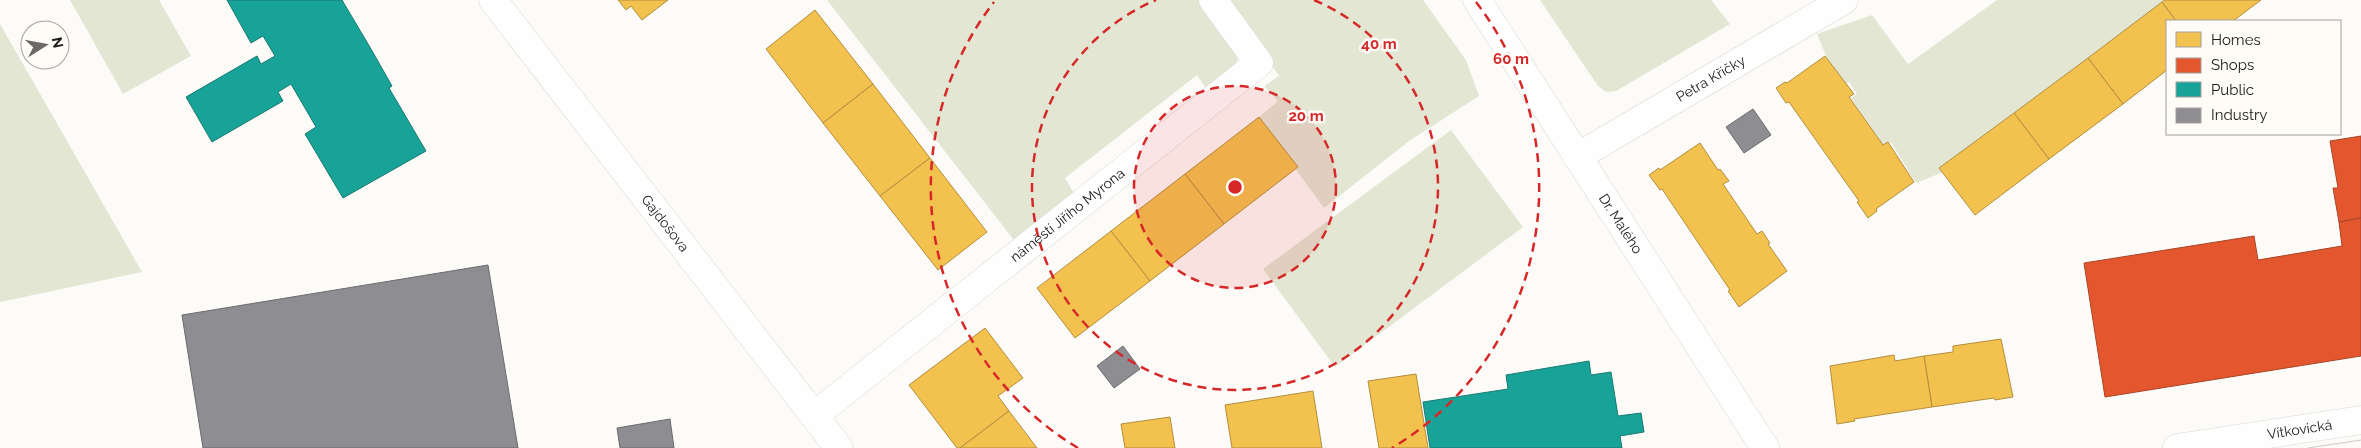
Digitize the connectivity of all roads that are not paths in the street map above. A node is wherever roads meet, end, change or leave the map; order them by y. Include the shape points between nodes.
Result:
1 (494, 0) edge
2 (1213, 0) edge
3 (1477, 0) edge
4 (1844, 0) edge
5 (1577, 157) junction
6 (815, 415) junction
7 (2361, 420) edge
8 (839, 448) edge
9 (1765, 448) edge
10 (2177, 448) edge

1 - 6 street, Gajdošova
2 - 6 street, náměstí Jiřího Myrona via 1259,63
3 - 5 street, Dr. Malého
4 - 5 street, Petra Křičky
5 - 9 street, Dr. Malého
6 - 8 street, Gajdošova
7 - 10 street, Vítkovická

